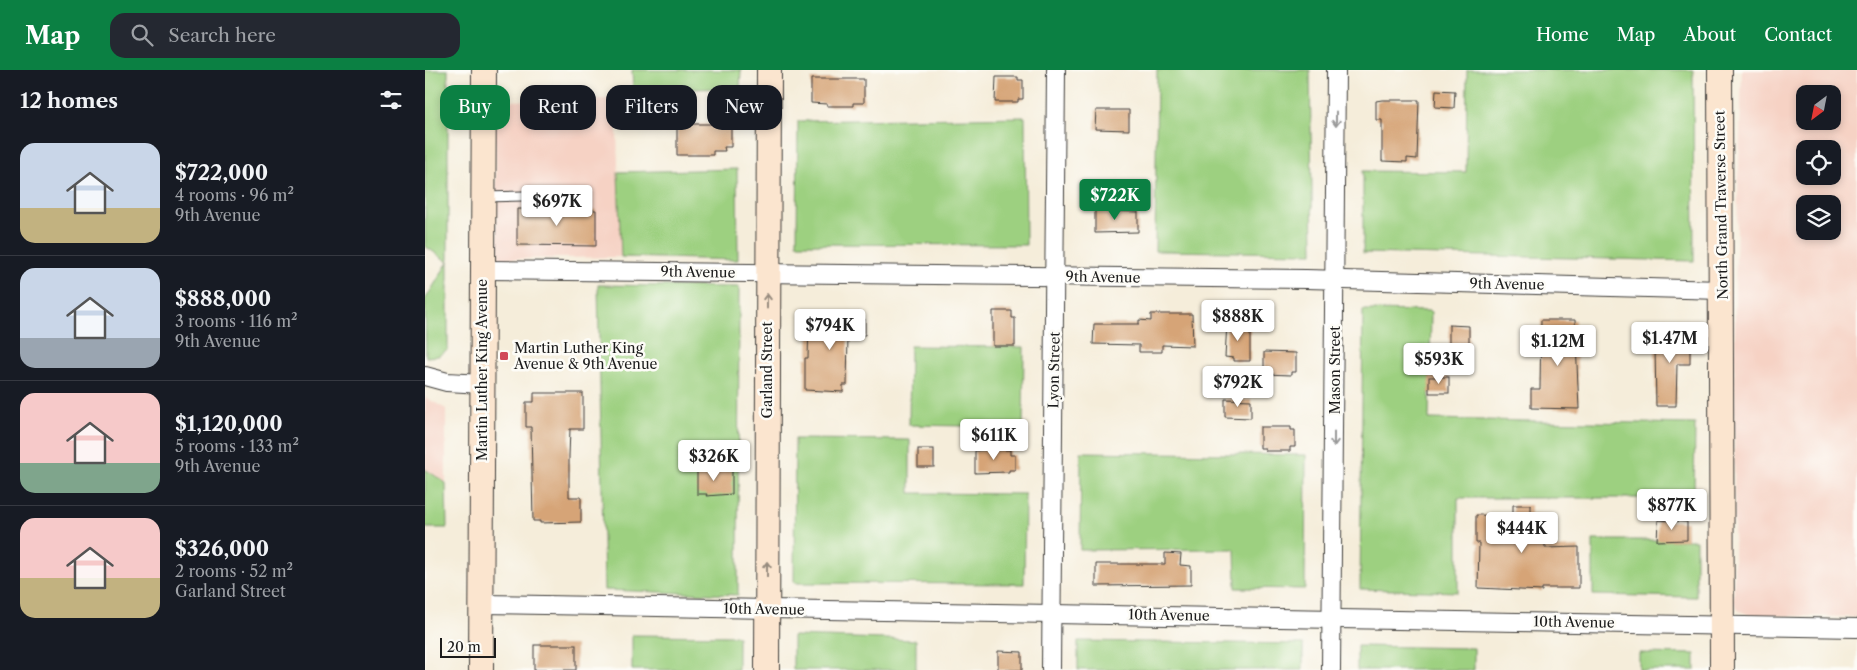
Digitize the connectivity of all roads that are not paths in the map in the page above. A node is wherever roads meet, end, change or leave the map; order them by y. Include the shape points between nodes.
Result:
1 (484, 70) edge
2 (769, 70) edge
3 (1056, 70) edge
4 (1336, 70) edge
5 (1720, 70) edge
6 (565, 195) dead end
7 (483, 197) junction
8 (483, 270) junction
9 (767, 273) junction
10 (1055, 276) junction
11 (1335, 280) junction
12 (1722, 290) junction
13 (425, 376) edge
14 (482, 384) junction
15 (482, 604) junction
16 (767, 609) junction
17 (1052, 613) junction
18 (1332, 618) junction
19 (1722, 625) junction
20 (1857, 628) edge
21 (481, 670) edge
22 (767, 670) edge
23 (1051, 670) edge
24 (1331, 670) edge
25 (1722, 670) edge

1 - 7 street, Martin Luther King Avenue
2 - 9 street, Garland Street
3 - 10 street, Lyon Street
4 -> 11 street, Mason Street
5 - 12 street, North Grand Traverse Street
6 - 7 lane
7 - 8 street, Martin Luther King Avenue
8 - 9 street, 9th Avenue
8 - 14 street, Martin Luther King Avenue
9 - 10 street, 9th Avenue
16 -> 9 street, Garland Street
10 - 11 street, 9th Avenue
10 - 17 street, Lyon Street
11 - 12 street, 9th Avenue
11 -> 18 street, Mason Street
12 - 19 street, North Grand Traverse Street
13 - 14 street via 447,382
14 - 15 street, Martin Luther King Avenue
15 - 16 street, 10th Avenue
15 - 21 street, Martin Luther King Avenue
16 - 17 street, 10th Avenue
16 - 22 street, Garland Street
17 - 18 street, 10th Avenue
17 - 23 street, Lyon Street
18 - 19 street, 10th Avenue
18 - 24 street, Mason Street
19 - 20 street, 10th Avenue
19 - 25 street, North Grand Traverse Street

